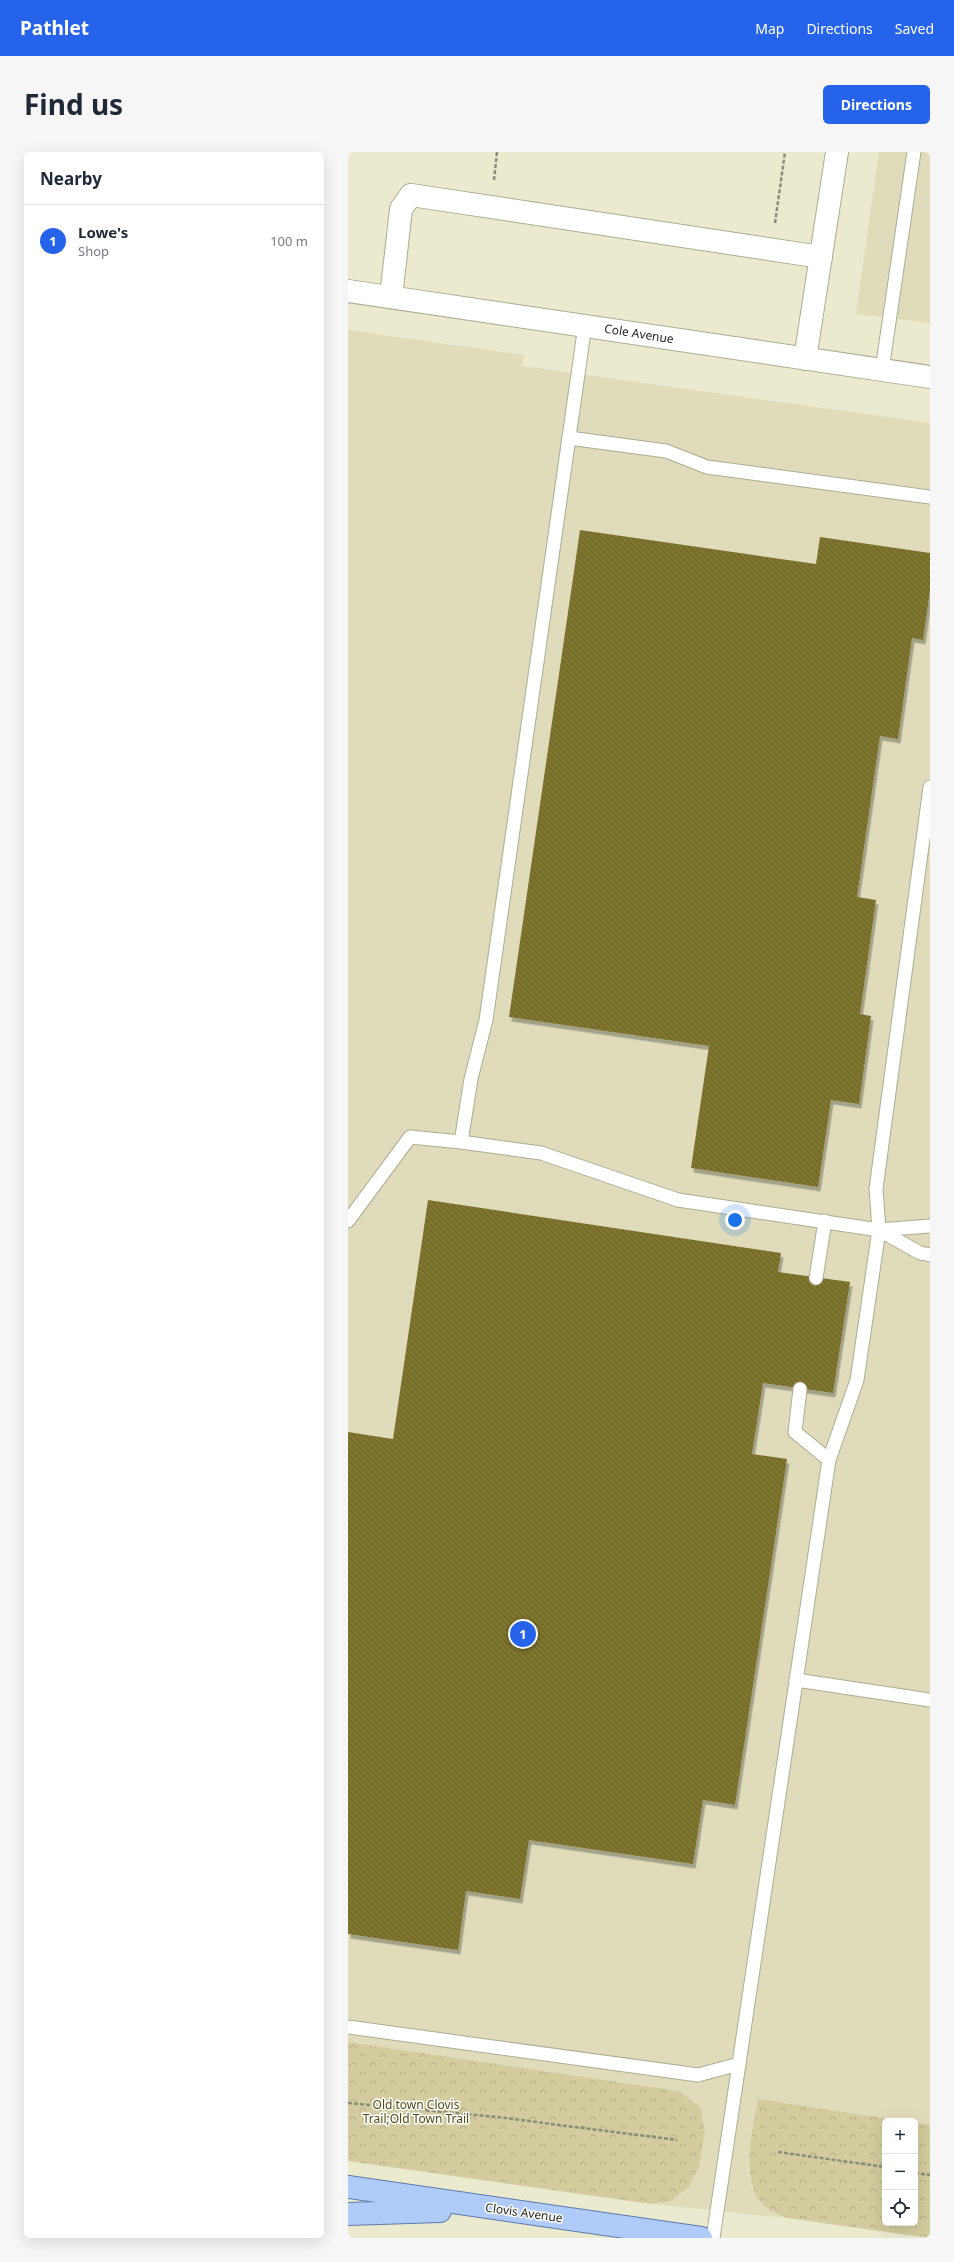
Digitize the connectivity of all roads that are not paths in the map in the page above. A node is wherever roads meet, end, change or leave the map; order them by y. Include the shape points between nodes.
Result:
1 (837, 152) edge
2 (914, 152) edge
3 (820, 257) junction
4 (348, 291) edge
5 (391, 297) junction
6 (585, 325) junction
7 (805, 359) junction
8 (882, 370) junction
9 (930, 378) edge
10 (569, 438) junction
11 (930, 497) edge
12 (930, 787) edge
13 (461, 1142) junction
14 (348, 1221) edge
15 (825, 1221) junction
16 (930, 1226) edge
17 (880, 1230) junction
18 (930, 1255) edge
19 (816, 1278) dead end
20 (800, 1389) dead end
21 (829, 1460) junction
22 (796, 1680) junction
23 (930, 1700) edge
24 (348, 2027) edge
25 (739, 2064) junction
26 (348, 2187) edge
27 (496, 2209) junction
28 (348, 2214) edge
29 (701, 2238) edge
30 (713, 2238) edge

1 - 3 street
2 - 8 lane
3 - 5 street via 411,195 401,209
3 - 7 street
4 - 5 street, Cole Avenue
5 - 6 street, Cole Avenue
6 - 7 street, Cole Avenue
6 - 10 lane
7 - 8 street, Cole Avenue
8 - 9 street, Cole Avenue
10 - 11 lane via 666,450 707,467
10 - 13 lane via 486,1020 471,1079
12 - 17 lane via 876,1189
13 - 14 lane via 410,1137
13 - 15 lane via 541,1153 678,1200
15 - 17 lane
15 - 19 lane
16 - 17 lane
17 - 18 lane via 920,1254
17 - 21 lane via 857,1380
20 - 21 lane via 795,1432
21 - 22 lane
22 - 23 lane
22 - 25 lane
24 - 25 lane via 698,2075
25 - 30 lane
26 - 27 main road, Clovis Avenue
27 - 28 main road
27 - 29 main road, Clovis Avenue

